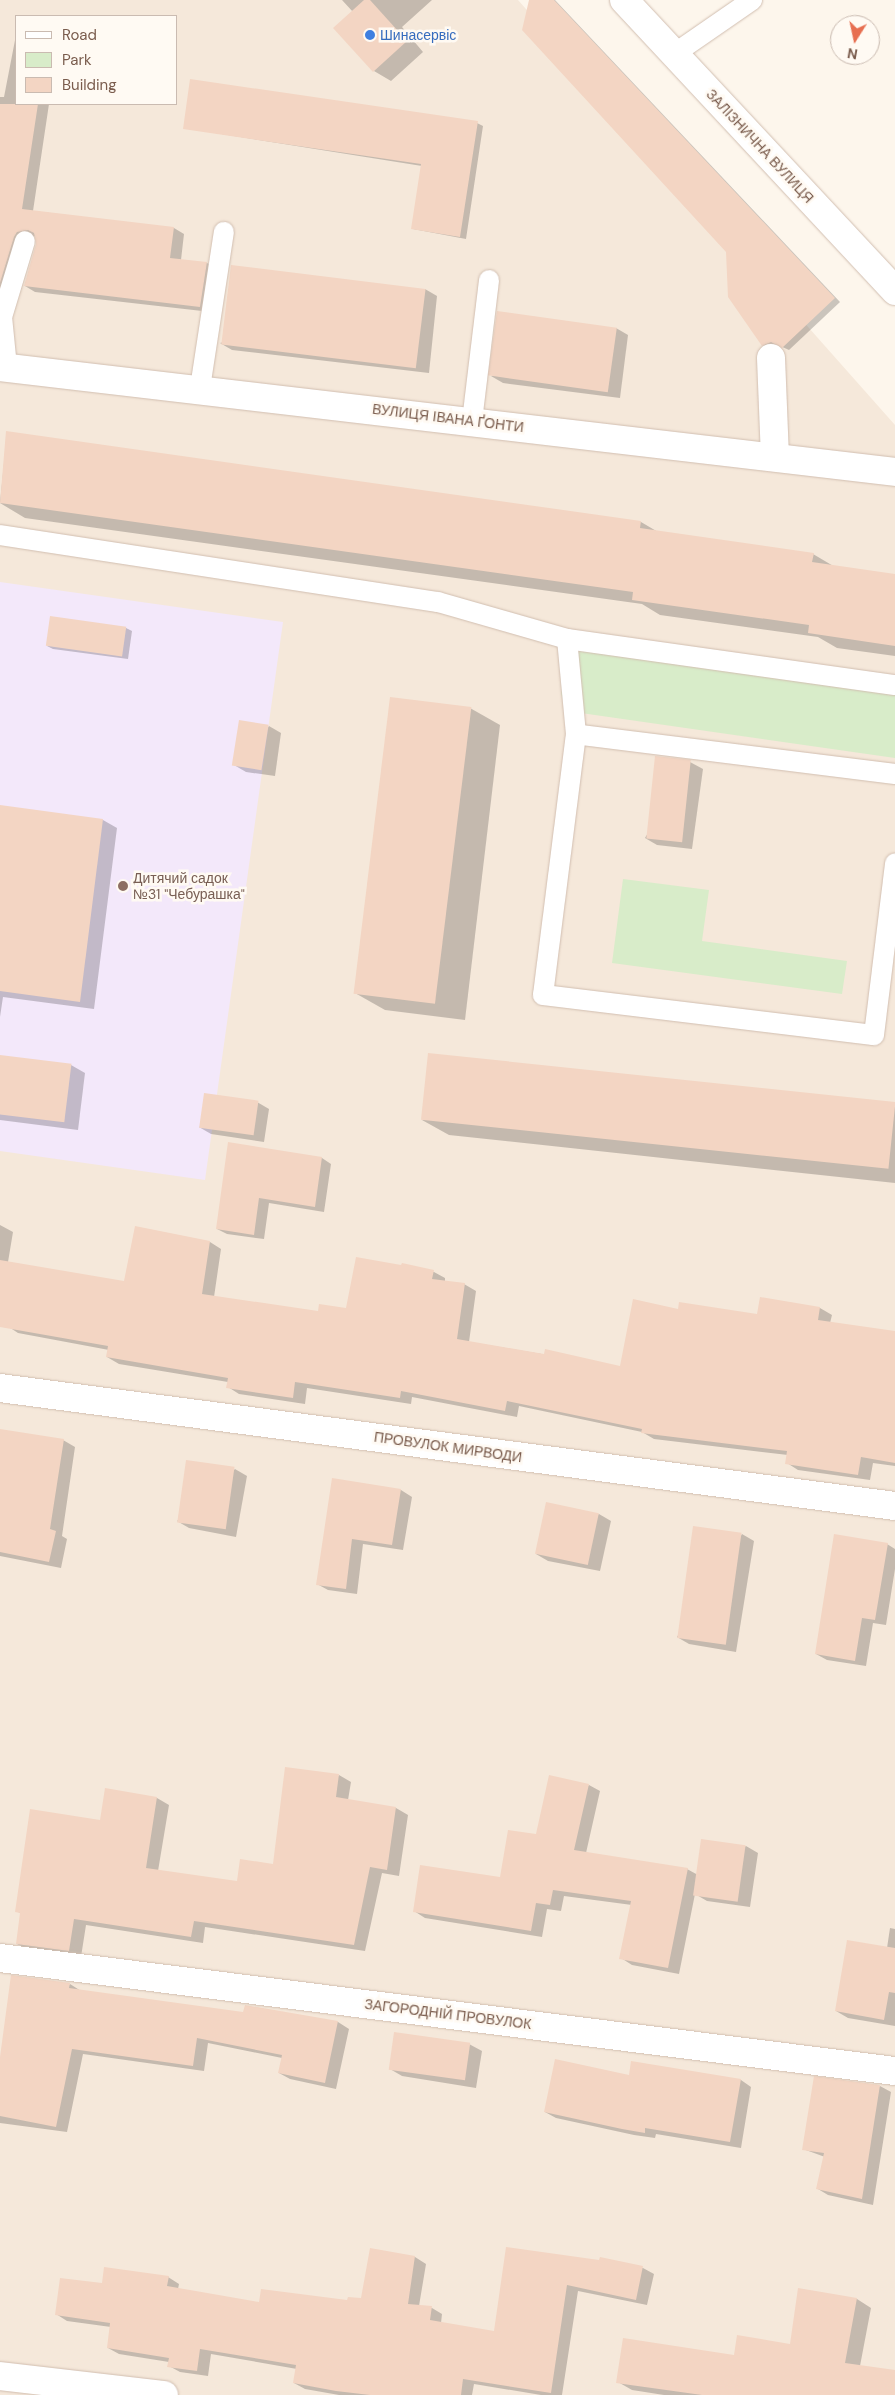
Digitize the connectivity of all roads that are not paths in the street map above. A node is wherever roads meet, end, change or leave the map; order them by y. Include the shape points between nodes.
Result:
1 (624, 0) edge
2 (752, 0) edge
3 (674, 54) junction
4 (224, 232) dead end
5 (25, 241) dead end
6 (489, 280) dead end
7 (895, 291) edge
8 (771, 358) dead end
9 (4, 367) edge
10 (200, 388) junction
11 (472, 421) junction
12 (775, 457) junction
13 (895, 472) edge
14 (0, 535) edge
15 (567, 639) junction
16 (895, 685) edge
17 (576, 734) junction
18 (895, 774) edge
19 (895, 863) edge
20 (889, 966) edge
21 (0, 1388) edge
22 (895, 1506) edge
23 (0, 1958) edge
24 (895, 2071) edge
25 (0, 2376) edge
26 (164, 2395) edge

1 - 3 street, ЗАЛІЗНИЧНА ВУЛИЦЯ
2 - 3 lane
3 - 7 street, ЗАЛІЗНИЧНА ВУЛИЦЯ
4 - 10 lane
5 - 9 lane via 2,317
6 - 11 lane
8 - 12 street
9 - 10 street, ВУЛИЦЯ ІВАНА ҐОНТИ
10 - 11 street, ВУЛИЦЯ ІВАНА ҐОНТИ
11 - 12 street, ВУЛИЦЯ ІВАНА ҐОНТИ
12 - 13 street, ВУЛИЦЯ ІВАНА ҐОНТИ
14 - 15 lane via 438,602
15 - 16 lane
15 - 17 lane
17 - 18 lane
17 - 20 lane via 543,994 874,1035
19 - 20 lane
21 - 22 street, ПРОВУЛОК МИРВОДИ
23 - 24 street, ЗАГОРОДНІЙ ПРОВУЛОК
25 - 26 street

